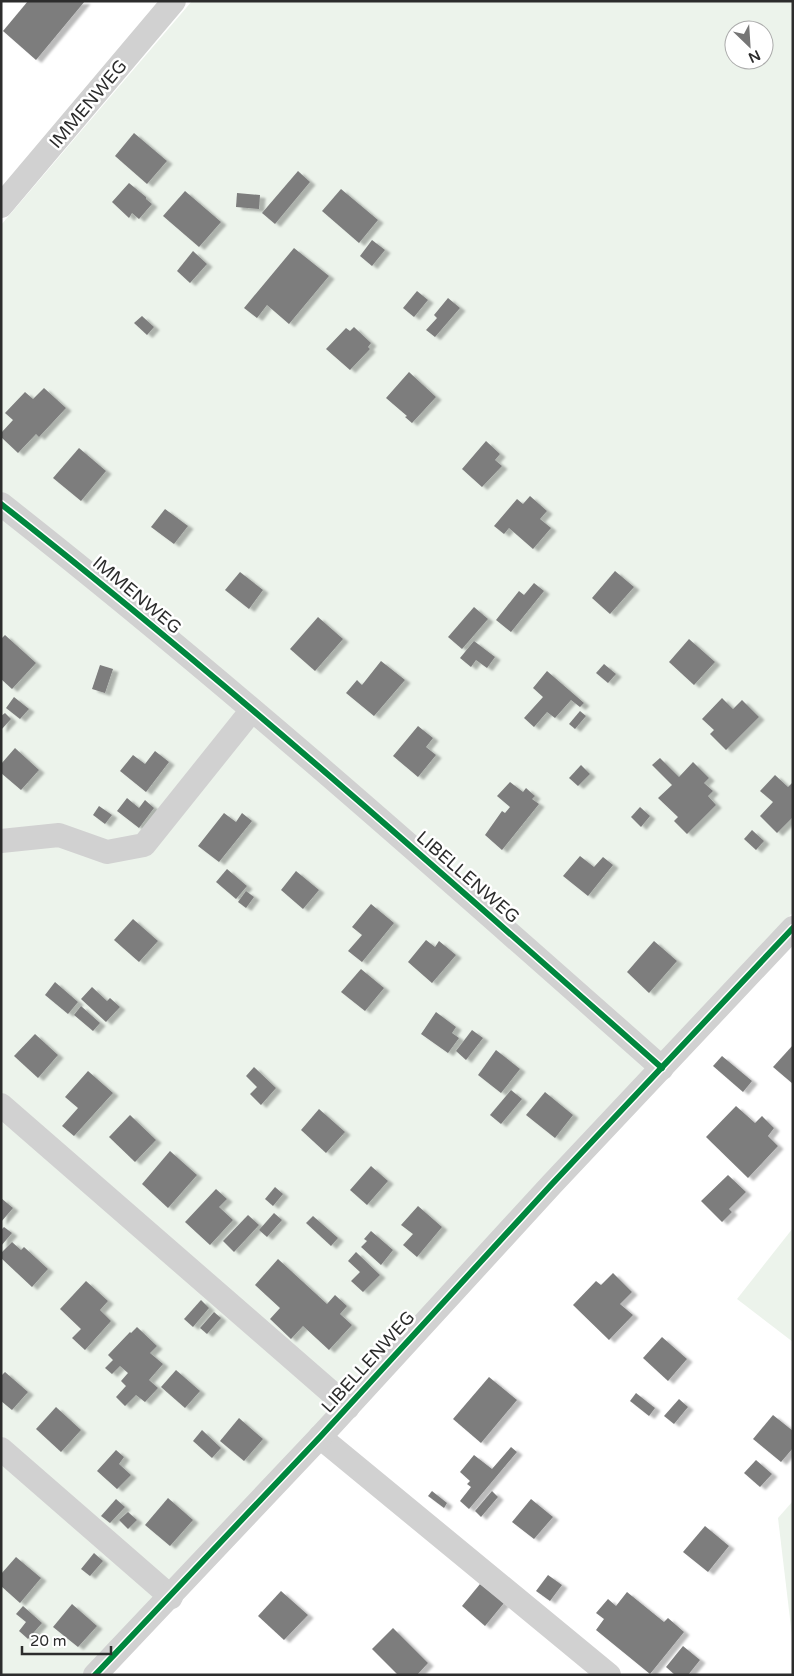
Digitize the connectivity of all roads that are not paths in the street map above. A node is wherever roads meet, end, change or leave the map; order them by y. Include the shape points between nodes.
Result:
1 (174, 1) edge
2 (1, 206) edge
3 (1, 504) edge
4 (252, 710) junction
5 (1, 841) edge
6 (793, 928) edge
7 (662, 1068) junction
8 (1, 1105) edge
9 (348, 1407) junction
10 (320, 1438) junction
11 (1, 1449) edge
12 (170, 1597) junction
13 (95, 1675) edge
14 (610, 1675) edge

1 - 2 street, IMMENWEG
3 - 4 street, IMMENWEG
4 - 5 street via 144,845 107,852 59,834
4 - 7 street, LIBELLENWEG
6 - 7 street, LIBELLENWEG
7 - 9 street, LIBELLENWEG
8 - 9 street, LIBELLENWEG
9 - 10 street, LIBELLENWEG
10 - 12 street, LIBELLENWEG
10 - 14 street, LIBELLENWEG
11 - 12 street
12 - 13 street, LIBELLENWEG

